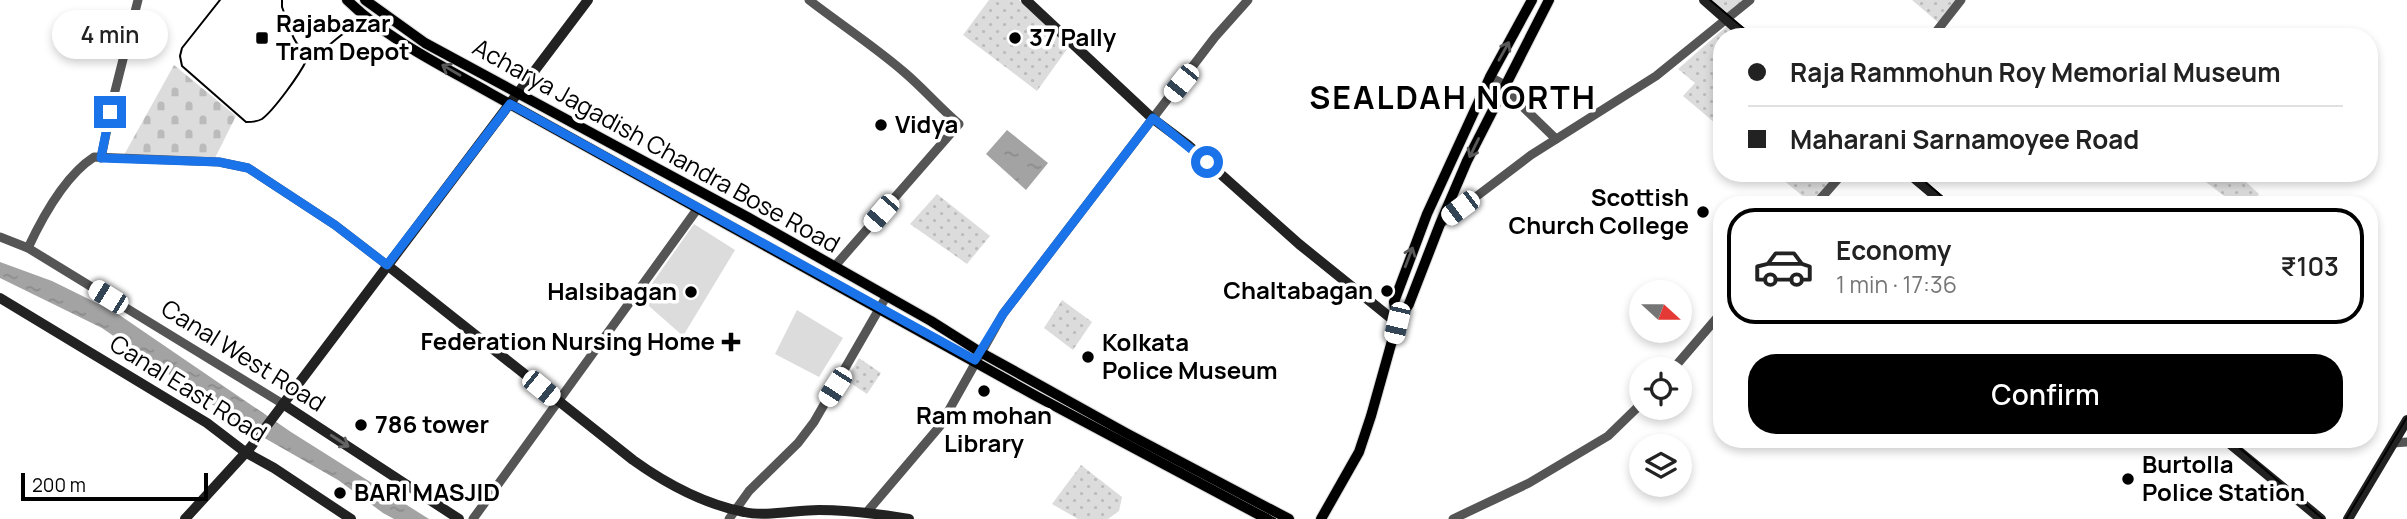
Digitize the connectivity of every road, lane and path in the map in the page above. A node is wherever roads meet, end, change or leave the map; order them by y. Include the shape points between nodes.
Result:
1 (138, 0) edge
2 (347, 0) edge
3 (365, 0) edge
4 (588, 0) edge
5 (808, 0) edge
6 (1026, 0) edge
7 (1248, 0) edge
8 (1532, 0) edge
9 (1549, 0) edge
10 (1704, 0) edge
11 (1750, 0) edge
12 (1961, 0) edge
13 (819, 3) edge
14 (1726, 20) junction
15 (1716, 28) edge
16 (1735, 28) edge
17 (1939, 28) edge
18 (1713, 31) edge
19 (1490, 77) junction
20 (1505, 85) junction
21 (514, 99) junction
22 (1153, 118) junction
23 (1556, 139) junction
24 (101, 158) junction
25 (1835, 182) edge
26 (1919, 182) edge
27 (1823, 196) edge
28 (1935, 196) edge
29 (698, 208) junction
30 (1440, 223) junction
31 (0, 237) edge
32 (28, 248) junction
33 (387, 265) junction
34 (834, 267) junction
35 (886, 297) junction
36 (0, 298) edge
37 (878, 307) junction
38 (1713, 322) edge
39 (1397, 323) junction
40 (978, 356) junction
41 (1683, 357) edge
42 (557, 401) junction
43 (280, 407) junction
44 (1629, 415) edge
45 (2407, 420) edge
46 (1365, 433) junction
47 (2407, 442) edge
48 (2393, 443) junction
49 (2235, 448) edge
50 (247, 450) junction
51 (736, 509) junction
52 (867, 512) junction
53 (185, 519) edge
54 (351, 519) edge
55 (460, 519) edge
56 (473, 519) edge
57 (729, 519) edge
58 (909, 519) edge
59 (1266, 519) edge
60 (1289, 519) edge
61 (1315, 519) edge
62 (1321, 519) edge
63 (1453, 519) edge
64 (2321, 519) edge
65 (2348, 519) edge

1 - 24 street
21 -> 2 main road via 406,46
3 - 21 main road, Acharya Jagadish Chandra Bose Road
4 - 21 main road
5 - 13 street
6 - 22 main road
7 - 22 street
19 -> 8 main road
9 - 20 main road
10 - 14 main road
11 - 14 street
12 - 17 street
13 - 34 street via 959,124
14 - 15 street
14 - 16 main road
18 - 23 street via 1657,76
19 - 20 street
39 -> 19 main road via 1394,302 1408,260
20 - 23 street
20 -> 30 main road
21 - 29 main road
21 - 33 main road
21 - 34 main road, Acharya Jagadish Chandra Bose Road via 749,218
22 - 39 main road
22 - 40 street via 1003,314
23 - 30 street
24 - 32 street via 80,166 38,225
24 - 33 street via 219,162 248,168
25 - 27 street
26 - 28 main road
29 - 37 main road
29 - 42 street
30 - 39 main road via 1409,304
31 - 32 street, Canal West Road
32 - 43 street, Canal West Road
33 - 42 main road
33 - 43 main road
34 - 35 main road, Acharya Jagadish Chandra Bose Road
35 - 37 street
35 - 40 main road, Acharya Jagadish Chandra Bose Road via 931,321
36 - 50 main road, Canal East Road
37 - 40 main road
37 - 51 street via 809,429
38 - 41 street
39 - 46 main road
40 - 52 street via 940,426
40 - 59 main road via 1036,396
40 - 60 main road
42 - 51 main road via 648,471 699,498
42 - 56 street
43 - 50 main road
43 -> 55 main road, Canal West Road
44 - 63 street via 1608,436 1518,489
45 - 48 main road
46 - 61 main road
46 - 62 main road
47 - 48 street
48 - 65 main road
49 - 64 main road
50 - 53 main road
50 - 54 main road, Canal East Road
51 - 52 main road via 746,513
51 - 57 street
52 - 58 main road

